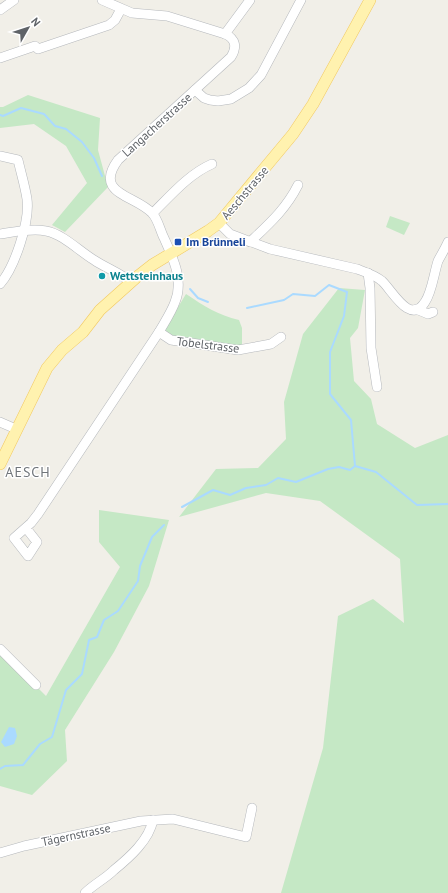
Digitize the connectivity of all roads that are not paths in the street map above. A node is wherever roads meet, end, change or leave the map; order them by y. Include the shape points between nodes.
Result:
1 (14, 0) edge
2 (102, 0) edge
3 (250, 0) edge
4 (301, 0) edge
5 (370, 0) edge
6 (121, 9) junction
7 (0, 10) edge
8 (225, 34) junction
9 (0, 58) edge
10 (195, 90) junction
11 (0, 156) edge
12 (212, 164) dead end
13 (298, 186) dead end
14 (153, 213) junction
15 (219, 223) junction
16 (24, 230) junction
17 (0, 234) edge
18 (250, 242) junction
19 (448, 242) edge
20 (170, 254) junction
21 (368, 274) junction
22 (131, 282) junction
23 (0, 284) edge
24 (416, 309) junction
25 (433, 312) dead end
26 (159, 332) junction
27 (281, 337) dead end
28 (377, 387) dead end
29 (0, 422) edge
30 (16, 429) junction
31 (0, 464) edge
32 (26, 528) dead end
33 (0, 649) edge
34 (36, 685) dead end
35 (252, 808) dead end
36 (152, 820) junction
37 (0, 853) edge
38 (85, 893) edge

1 - 7 street
2 - 6 street
3 - 8 street
4 - 10 street via 261,75 249,88 232,99 218,101 204,98
5 - 15 main road, Aeschstrasse via 313,104 293,134
6 - 8 street via 138,14 167,16
6 - 9 street via 109,25 38,49 35,46
8 - 10 street, Langacherstrasse via 234,42 235,50 231,57
10 - 14 street, Langacherstrasse via 118,160 112,169 110,180 117,191
11 - 16 street via 18,160 27,200
12 - 14 street via 201,169 178,188
13 - 18 street via 279,214
14 - 20 street
15 - 18 street via 230,234
15 - 20 main road, Aeschstrasse
16 - 17 street
16 - 22 street via 47,231 64,238 93,260
16 - 23 street via 9,272
18 - 21 street
19 - 24 street via 438,260 426,301
20 - 22 main road, Aeschstrasse
20 - 26 street via 178,274 178,294
21 - 24 street via 381,281 401,305
21 - 28 street via 371,348
22 - 30 main road, Aeschstrasse via 55,357
24 - 25 street via 428,314
26 - 27 street, Tobelstrasse via 171,340 238,350 271,344
26 - 32 street via 38,514
29 - 30 street
30 - 31 main road, Aeschstrasse
33 - 34 street
35 - 36 street, Tägernstrasse via 246,837 173,819
36 - 37 street, Tägernstrasse via 40,842
36 - 38 street via 151,830 141,844 114,871 92,885

